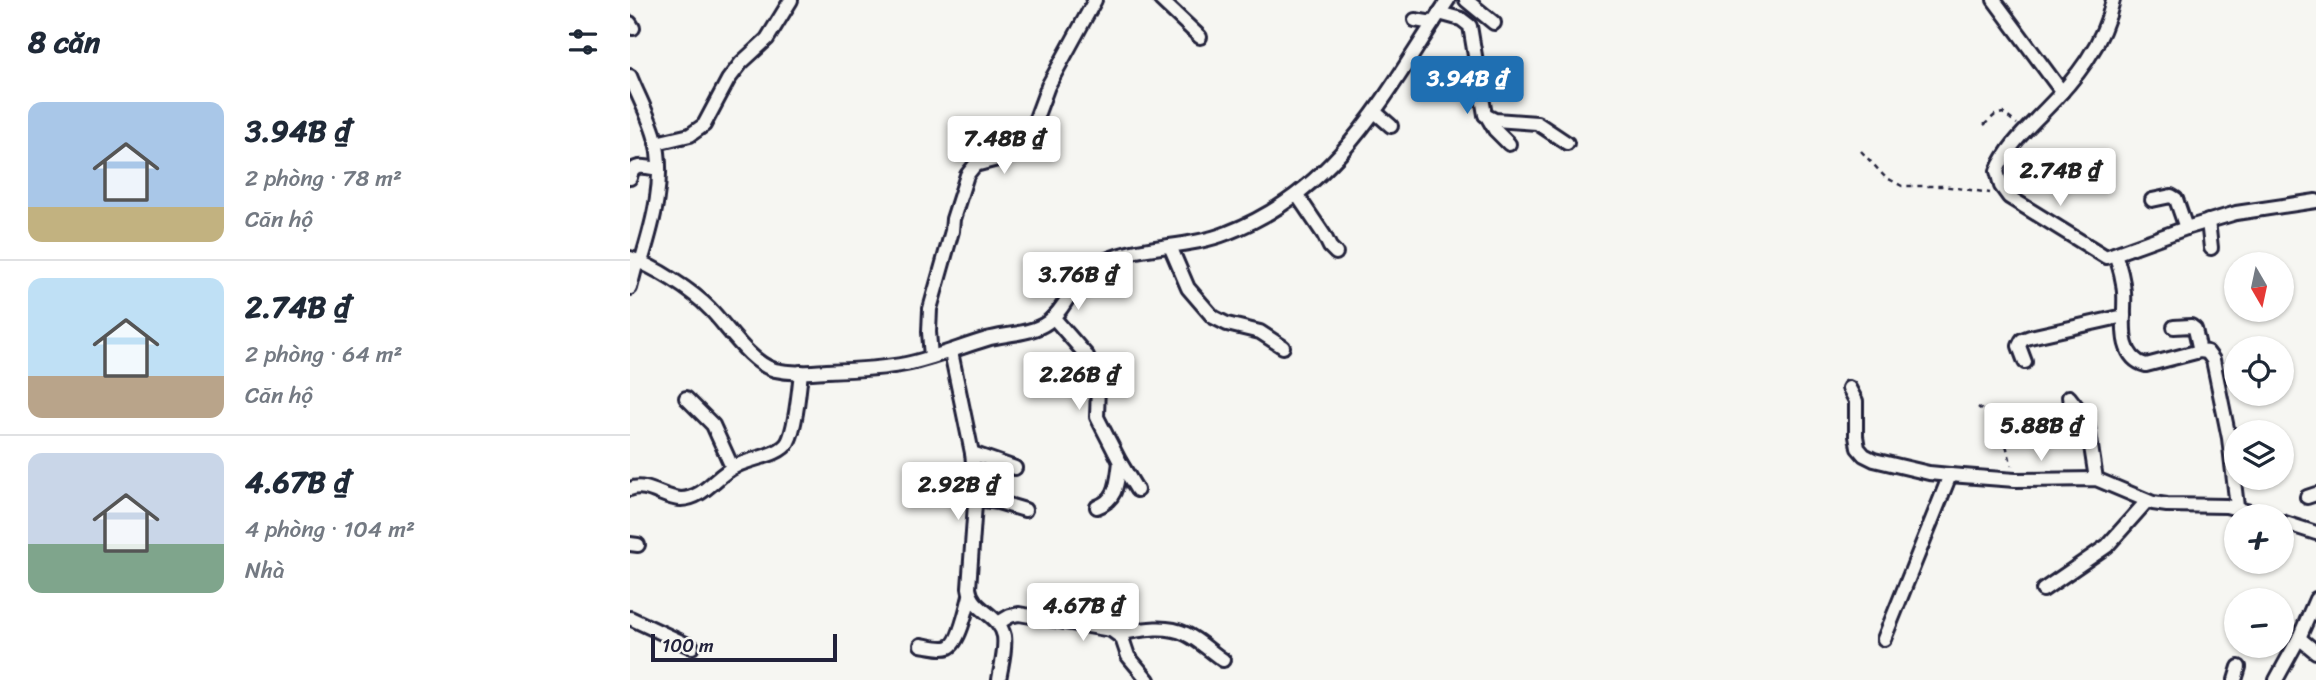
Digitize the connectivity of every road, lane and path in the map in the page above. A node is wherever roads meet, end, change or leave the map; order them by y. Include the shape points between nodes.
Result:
1 (791, 0) edge
2 (1095, 0) edge
3 (1161, 0) edge
4 (1448, 0) edge
5 (1466, 0) edge
6 (1994, 0) edge
7 (2113, 0) edge
8 (1436, 18) junction
9 (1415, 20) dead end
10 (1494, 23) dead end
11 (1200, 37) dead end
12 (630, 76) edge
13 (2062, 92) junction
14 (1375, 112) junction
15 (1488, 118) junction
16 (1984, 125) dead end
17 (1391, 127) dead end
18 (2025, 131) junction
19 (656, 143) junction
20 (1021, 143) junction
21 (1567, 143) dead end
22 (1509, 144) dead end
23 (1861, 150) dead end
24 (1033, 151) dead end
25 (658, 169) junction
26 (630, 178) edge
27 (2004, 192) junction
28 (1297, 195) junction
29 (2152, 200) dead end
30 (2316, 201) edge
31 (2208, 221) junction
32 (2186, 228) junction
33 (1170, 246) junction
34 (2211, 248) dead end
35 (1336, 253) dead end
36 (2115, 254) junction
37 (636, 260) edge
38 (630, 288) edge
39 (2124, 316) junction
40 (1053, 317) junction
41 (2174, 327) dead end
42 (1283, 347) dead end
43 (2200, 351) junction
44 (951, 352) junction
45 (931, 357) junction
46 (2025, 362) dead end
47 (801, 372) junction
48 (1849, 387) dead end
49 (2068, 397) dead end
50 (686, 398) dead end
51 (1978, 407) dead end
52 (972, 453) junction
53 (1120, 462) junction
54 (732, 467) junction
55 (1015, 468) dead end
56 (1950, 475) junction
57 (2096, 479) junction
58 (2015, 480) junction
59 (631, 487) edge
60 (1138, 490) dead end
61 (976, 499) junction
62 (2147, 501) junction
63 (2237, 504) edge
64 (2224, 506) edge
65 (1097, 507) dead end
66 (1025, 510) dead end
67 (2294, 526) edge
68 (2316, 533) edge
69 (2043, 590) dead end
70 (970, 596) junction
71 (2316, 599) edge
72 (630, 618) edge
73 (998, 623) junction
74 (1118, 634) junction
75 (1884, 639) dead end
76 (921, 645) dead end
77 (2309, 646) edge
78 (692, 647) dead end
79 (1223, 660) dead end
80 (999, 680) edge
81 (1148, 680) edge
82 (2276, 680) edge

1 - 19 street via 767,39 728,80 705,125 690,135
2 - 20 street via 1048,86 1033,128
3 - 11 street
4 - 8 street
5 - 10 street
6 - 13 street
7 - 13 street via 2097,45
8 - 9 street
8 - 14 street
8 - 15 street via 1461,19 1470,26 1482,110
12 - 19 street
13 - 18 street
14 - 17 street
14 - 28 street via 1346,150
15 - 21 street via 1537,123
15 - 22 street
16 - 18 path via 2003,113
18 - 27 street via 2006,152 1997,171
19 - 25 street
20 - 24 street
20 - 45 street via 1005,157 975,165 967,175 930,309
23 - 27 path via 1885,177 1902,186
25 - 26 street via 636,167
25 - 37 street via 655,217
27 - 36 street via 2100,254
28 - 33 street via 1245,226
28 - 35 street
29 - 32 street via 2176,199
30 - 31 street
31 - 32 street
31 - 34 street
32 - 36 street
33 - 40 street via 1124,255 1094,267 1080,278
33 - 42 street via 1188,288 1213,317 1259,332
36 - 39 street
37 - 38 street
37 - 47 street via 708,307 763,365
39 - 43 street via 2125,342 2139,363
39 - 46 street via 2022,340
40 - 44 street via 1037,327
40 - 53 street via 1093,367 1098,385 1097,417
41 - 43 street via 2195,328
43 - 63 street via 2211,355 2216,368
44 - 45 street
44 - 52 street
45 - 47 street via 882,368
47 - 54 street via 788,442 775,453
48 - 56 street via 1856,401 1858,448 1864,455
49 - 57 street via 2087,420
50 - 54 street via 713,425
51 - 58 path via 2000,424
52 - 55 street
52 - 61 street
53 - 60 street
53 - 65 street via 1112,498
54 - 59 street via 687,499
56 - 58 street
56 - 75 street
57 - 58 street
57 - 62 street
61 - 66 street
61 - 70 street
62 - 64 street
62 - 69 street via 2106,546
67 - 68 street
70 - 73 street
70 - 76 street via 952,645
71 - 77 street
72 - 78 street
73 - 74 street via 1019,614
73 - 80 street via 1005,645
74 - 79 street via 1172,630 1187,634
74 - 81 street via 1134,666
77 - 82 street

